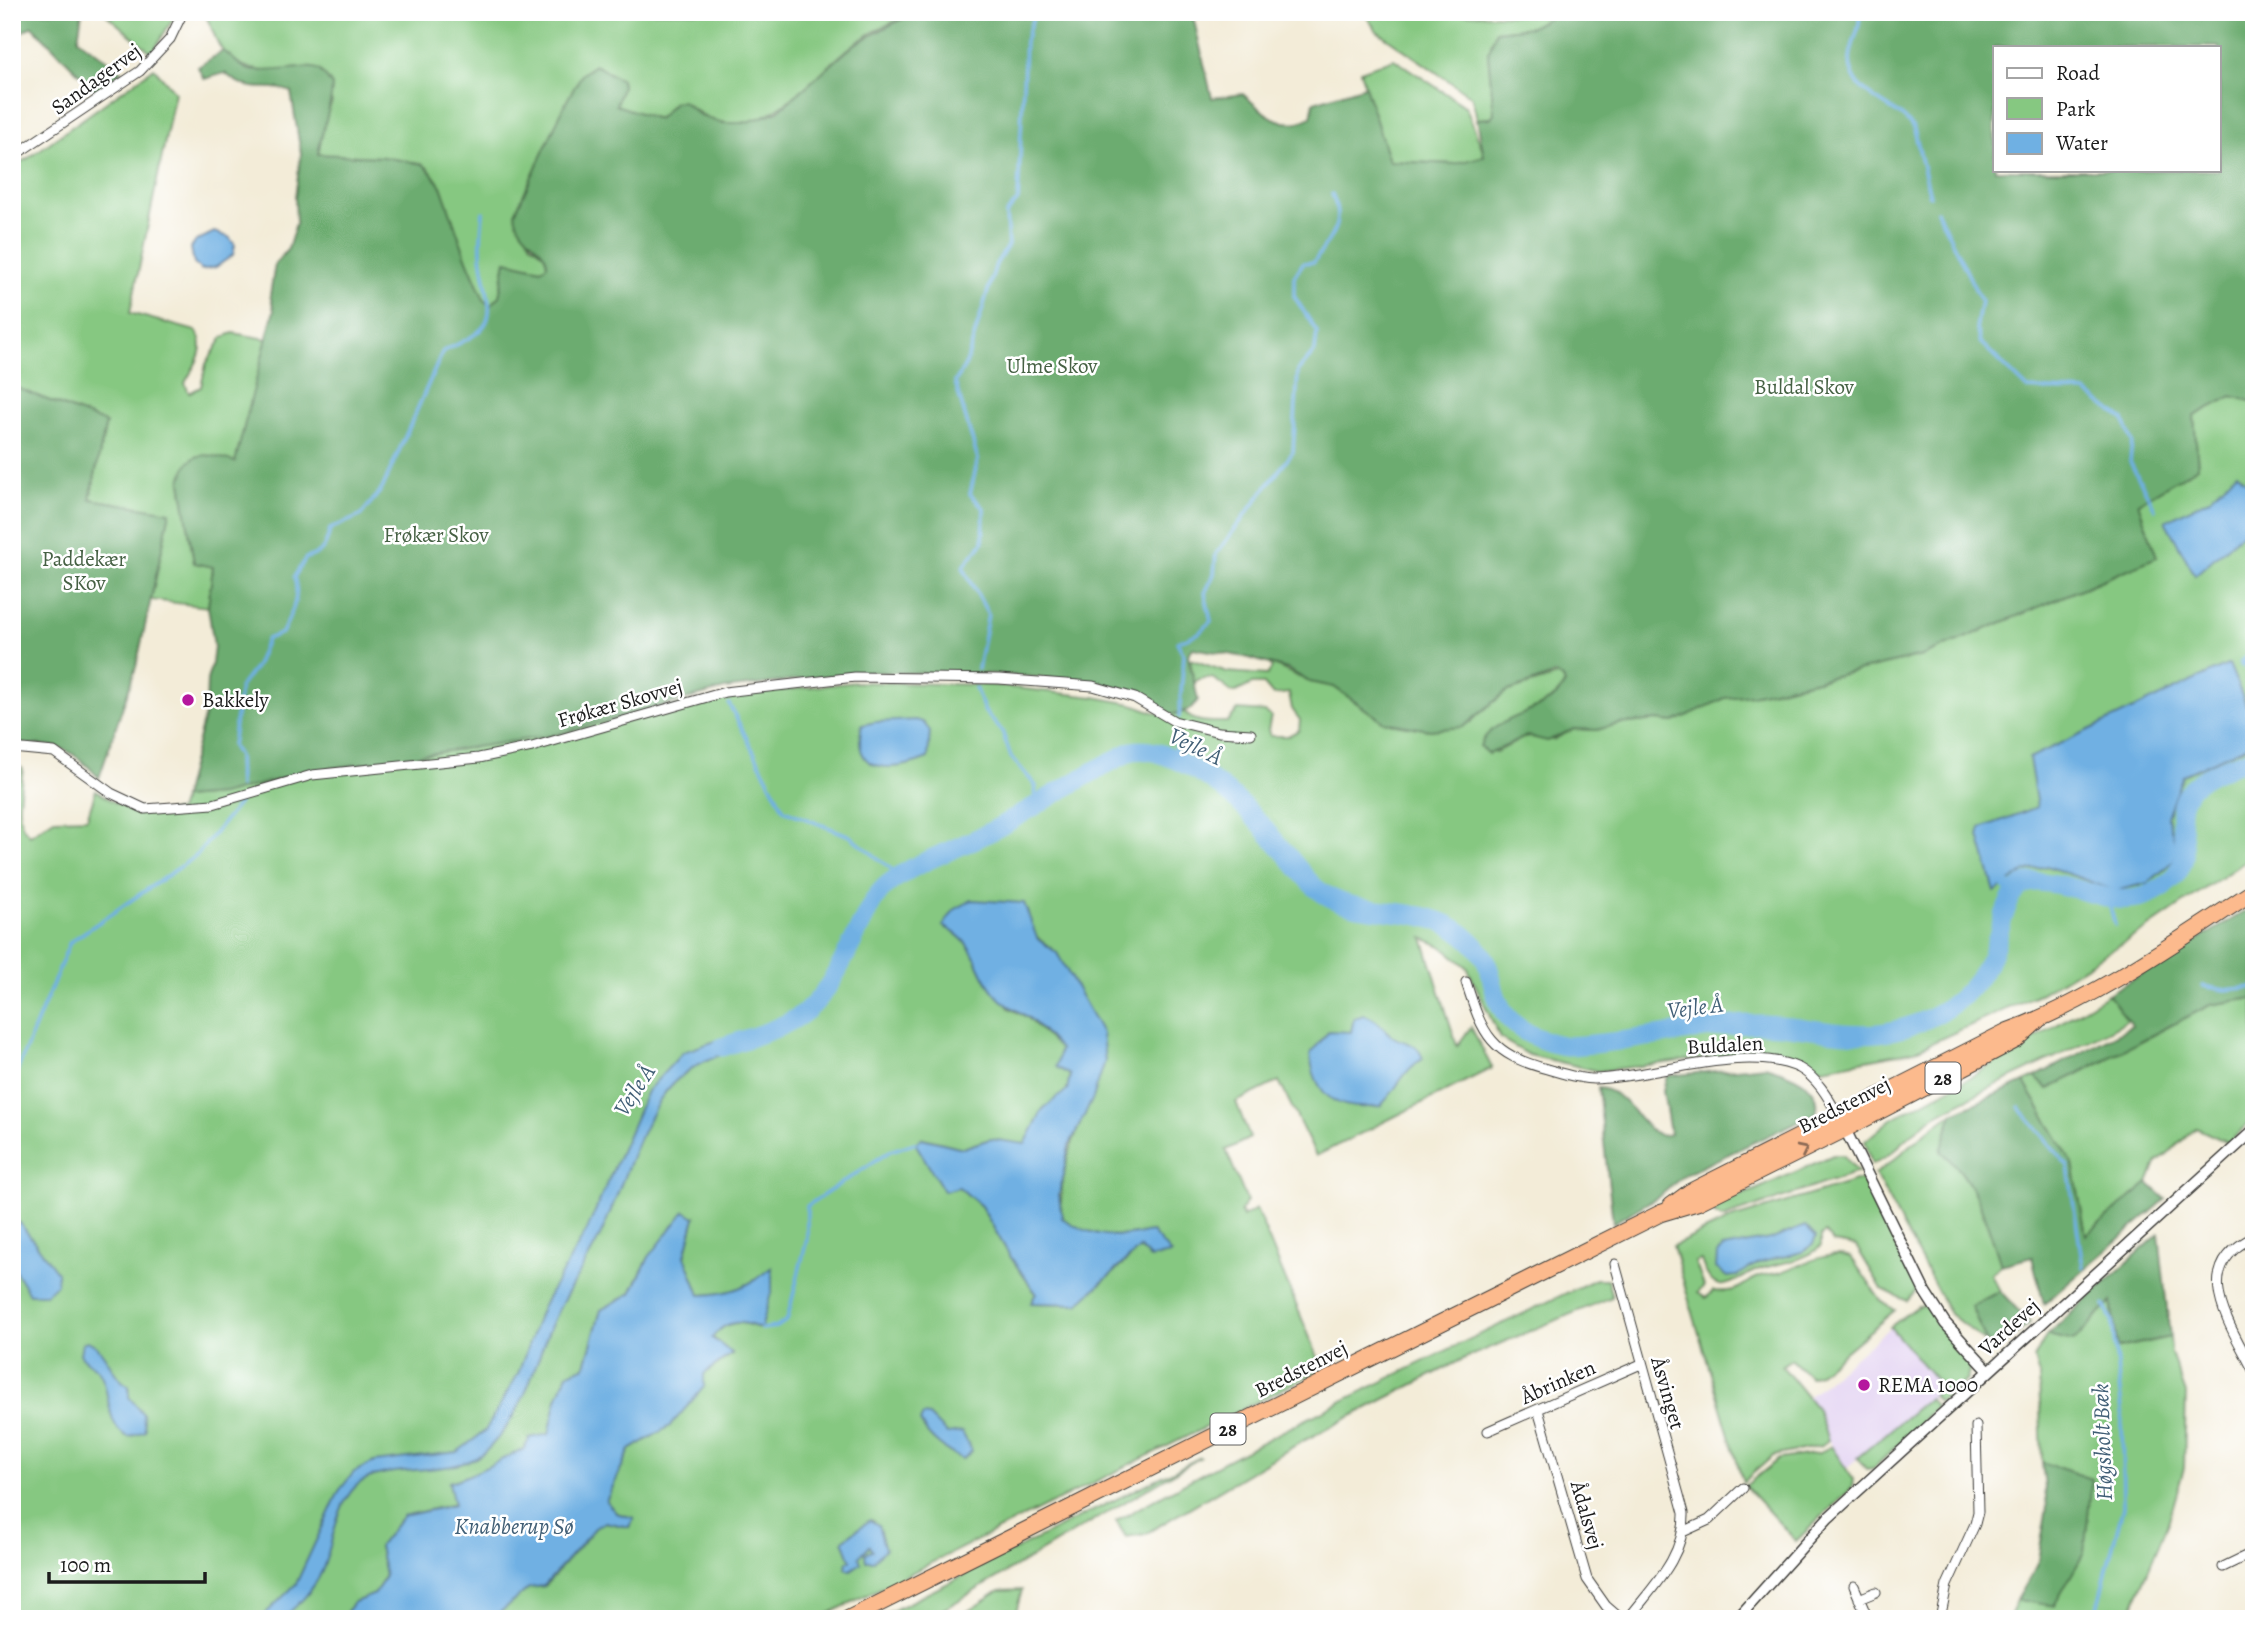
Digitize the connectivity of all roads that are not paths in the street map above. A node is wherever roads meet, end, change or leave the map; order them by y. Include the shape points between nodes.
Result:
1 (183, 12) edge
2 (12, 157) edge
3 (1251, 734) dead end
4 (12, 748) edge
5 (2254, 891) edge
6 (1466, 982) dead end
7 (1842, 1123) junction
8 (2254, 1130) edge
9 (2254, 1237) edge
10 (1615, 1264) dead end
11 (1641, 1364) junction
12 (1989, 1371) junction
13 (2254, 1372) edge
14 (1538, 1410) junction
15 (1976, 1426) dead end
16 (1488, 1431) dead end
17 (1743, 1488) dead end
18 (1685, 1531) junction
19 (2254, 1552) edge
20 (2223, 1567) dead end
21 (1854, 1586) dead end
22 (1876, 1592) dead end
23 (1859, 1599) junction
24 (848, 1619) edge
25 (1621, 1619) edge
26 (1628, 1619) edge
27 (1737, 1619) edge
28 (1868, 1619) edge
29 (1940, 1619) edge

1 - 2 street, Sandagervej via 170,39 140,71
3 - 4 street, Frøkær Skovvej via 1174,721 1135,698 1093,686 856,677 725,692 479,758 312,775 213,804 145,809 111,793 54,752
5 - 7 highway, Bredstenvej / 28 via 2124,972
6 - 7 street, Buldalen via 1494,1044 1522,1064 1591,1079 1744,1060 1781,1062 1816,1082
7 - 12 street, Buldalen via 1925,1292 1945,1323
7 - 24 highway, Bredstenvej / 28 via 1698,1202 1661,1213
8 - 12 street, Vardevej
9 - 13 street via 2224,1258 2217,1279 2222,1305
10 - 11 street, Åsvinget
11 - 14 street, Åbrinken
11 - 18 street, Åsvinget via 1684,1513
12 - 27 street, Vardevej via 1828,1518
14 - 16 street, Åbrinken
14 - 25 street, Ådalsvej via 1587,1579
15 - 29 street via 1978,1512 1947,1585
17 - 18 street via 1709,1520
18 - 26 street via 1677,1555
19 - 20 street
21 - 23 street
22 - 23 street
23 - 28 street

